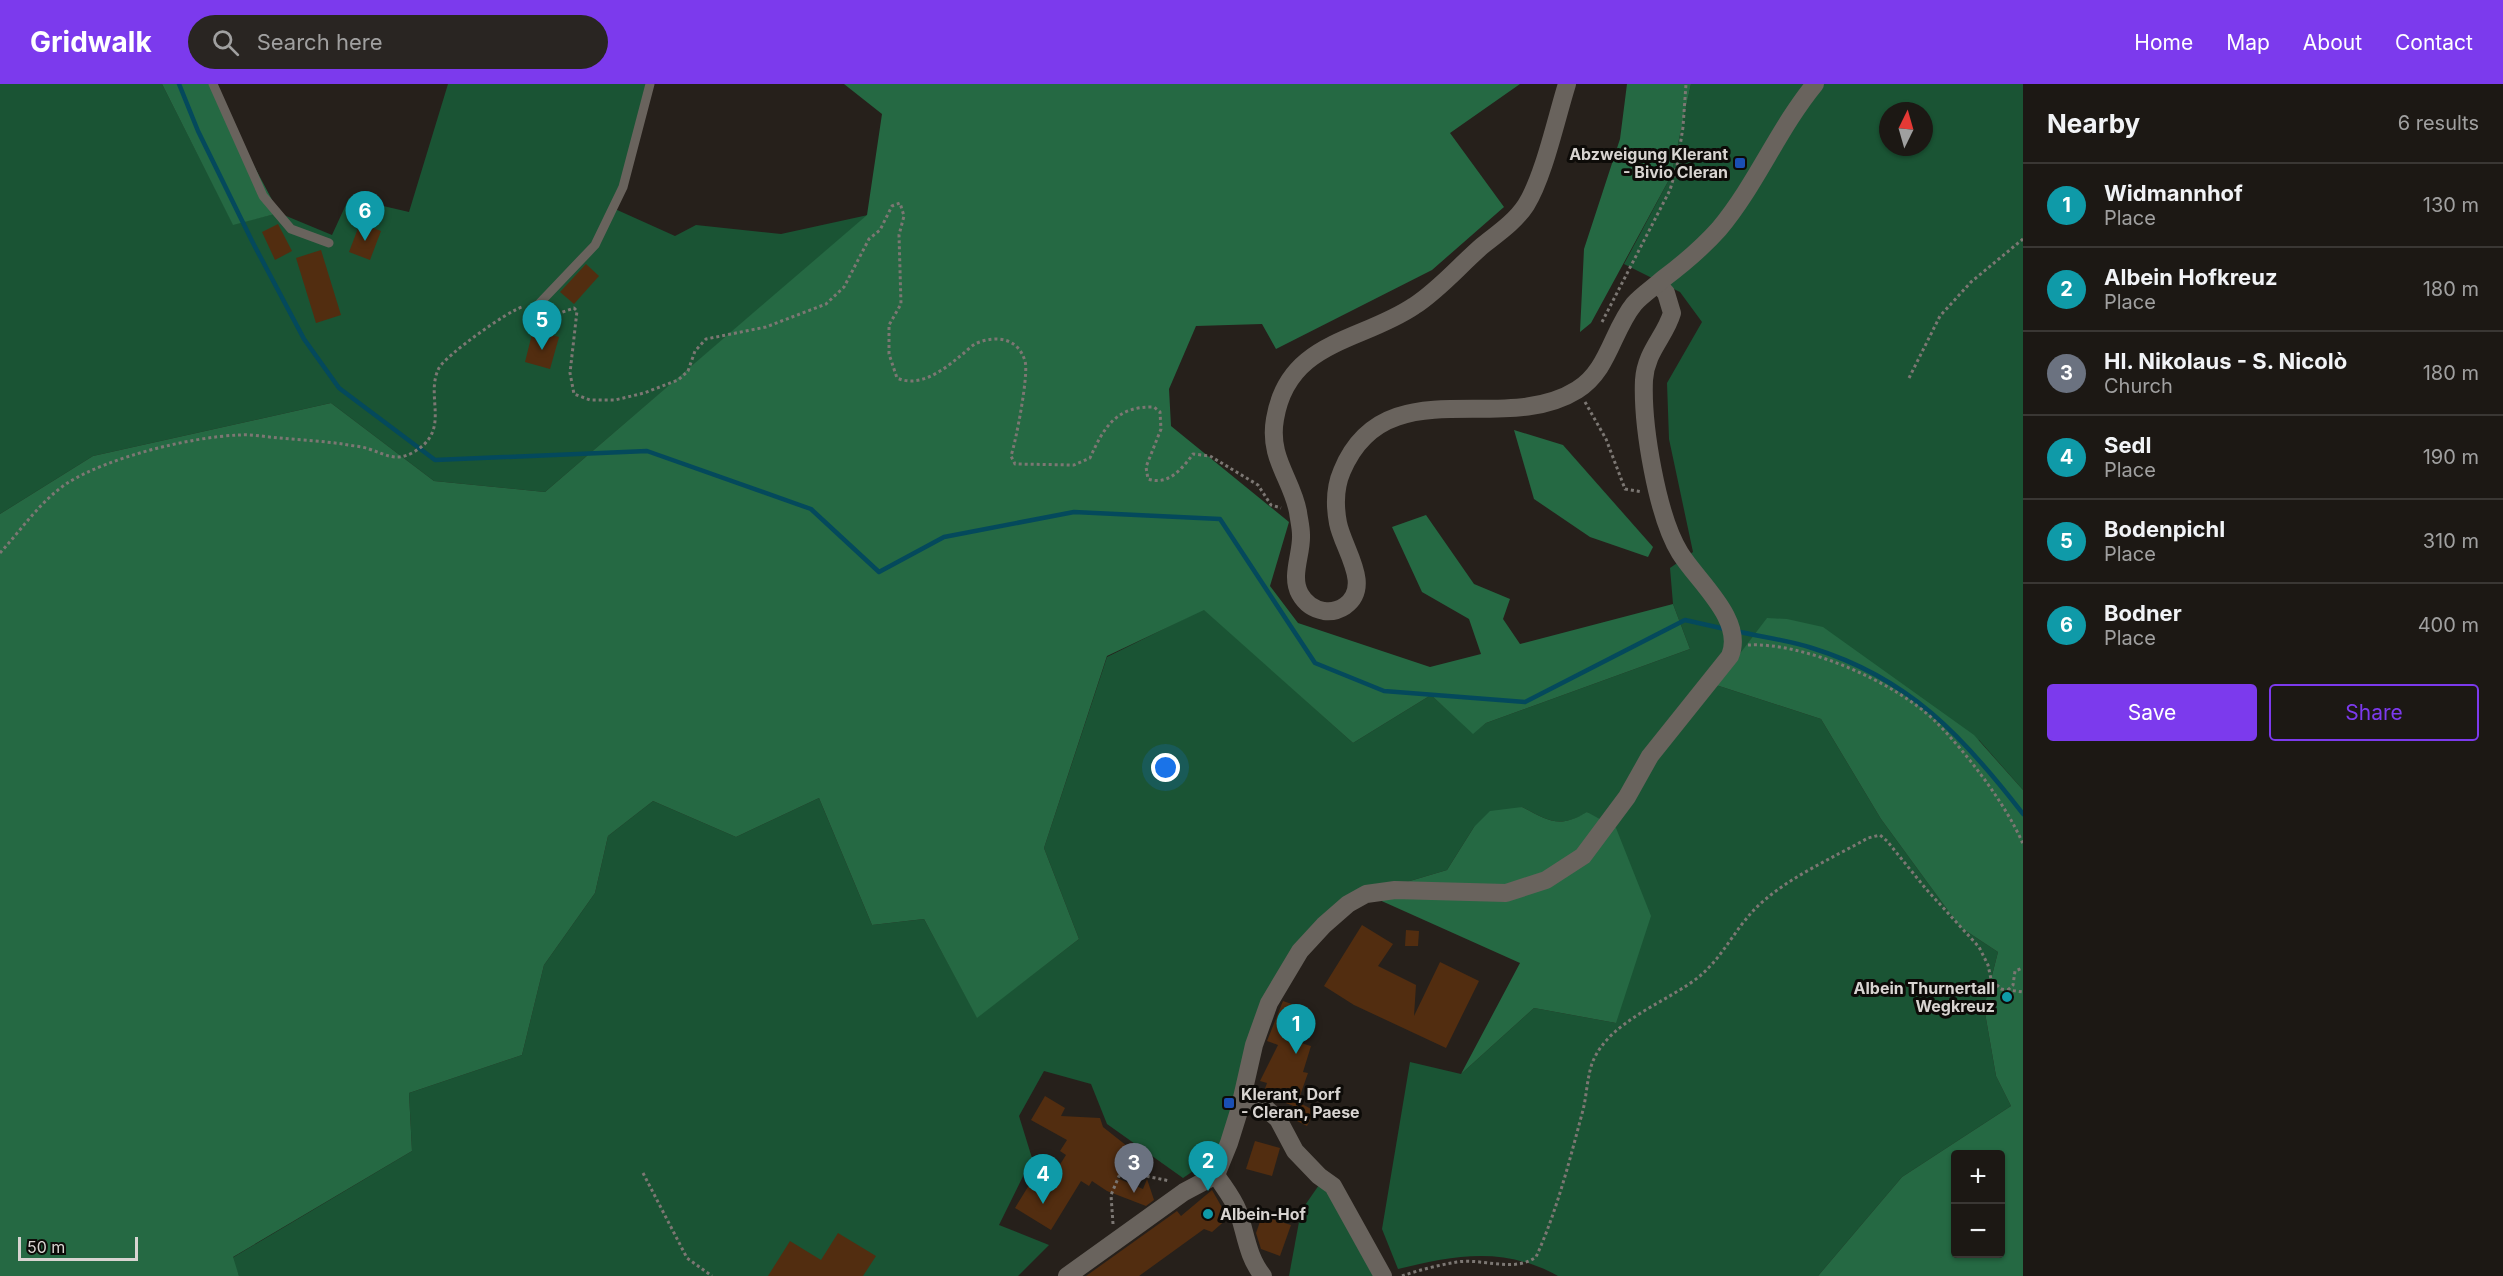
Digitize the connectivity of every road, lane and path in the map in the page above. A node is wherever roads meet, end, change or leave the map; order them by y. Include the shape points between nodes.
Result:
1 (213, 84) edge
2 (650, 84) edge
3 (1567, 84) edge
4 (1686, 84) edge
5 (1815, 84) edge
6 (2023, 239) edge
7 (329, 243) dead end
8 (1658, 284) junction
9 (534, 309) junction
10 (1601, 326) dead end
11 (1910, 378) dead end
12 (1578, 390) junction
13 (1659, 496) junction
14 (1297, 506) junction
15 (0, 554) edge
16 (1732, 635) junction
17 (2023, 844) edge
18 (2023, 968) edge
19 (2008, 990) junction
20 (2023, 992) edge
21 (1242, 1099) junction
22 (643, 1173) dead end
23 (1216, 1175) junction
24 (1184, 1192) junction
25 (1114, 1244) junction
26 (712, 1276) edge
27 (1067, 1276) edge
28 (1263, 1276) edge
29 (1383, 1276) edge
30 (1402, 1276) edge

1 - 7 lane via 263,196 291,229
2 - 9 lane via 622,187 595,245
3 - 14 street via 1536,186 1525,207 1510,223 1413,307 1333,343 1309,358 1290,379 1274,422 1275,445
4 - 10 path via 1683,127 1670,190
5 - 8 street via 1720,227
6 - 11 path via 1971,282 1940,316
8 - 12 street via 1635,303 1597,373
8 - 13 street via 1666,293 1672,313 1651,351 1644,379
9 - 14 path via 554,315 577,310 570,373 574,394 590,400 615,400 644,393 678,380 688,371 695,351 706,339 766,327 826,304 844,286 869,238 880,230 892,206 900,203 904,216 899,235 901,304 889,326 889,354 897,378 918,381 934,375 974,343 1004,339 1013,343 1026,363 1011,456 1015,464 1074,465 1090,458 1101,434 1124,411 1154,407 1160,412 1161,429 1146,467 1148,479 1168,480 1193,454 1210,456 1258,485 1271,505 1284,510
9 - 15 path via 527,306 512,310 460,347 440,368 435,385 434,429 427,443 413,453 402,458 387,457 369,448 240,435 196,440 130,457 68,483 32,515
12 - 13 path via 1606,439 1625,489
12 - 14 street via 1526,408 1408,412 1383,422 1363,437 1340,476 1336,501 1338,524 1356,570 1358,586 1354,597 1335,611 1312,607 1297,587 1302,537
13 - 16 street via 1680,553
16 - 17 path via 1818,655 1903,697 1935,721 1974,766
16 - 21 street via 1725,665 1650,756 1627,796 1583,855 1546,880 1506,893 1395,890 1366,894 1324,925 1300,951 1269,1003 1254,1045
18 - 19 path via 2015,971
19 - 20 path
19 - 30 path via 1991,979 1979,946 1887,841 1880,836 1868,838 1773,893 1753,911 1702,974 1636,1015 1602,1044 1592,1063 1571,1152 1536,1257 1519,1265 1458,1262
21 - 23 street
21 - 29 street via 1264,1107 1278,1119 1295,1151 1333,1186
22 - 26 path via 687,1258
23 - 24 street
23 - 28 street via 1236,1207 1245,1242
24 - 25 street
24 - 25 path via 1173,1181 1131,1173 1119,1176 1111,1195
25 - 27 street

